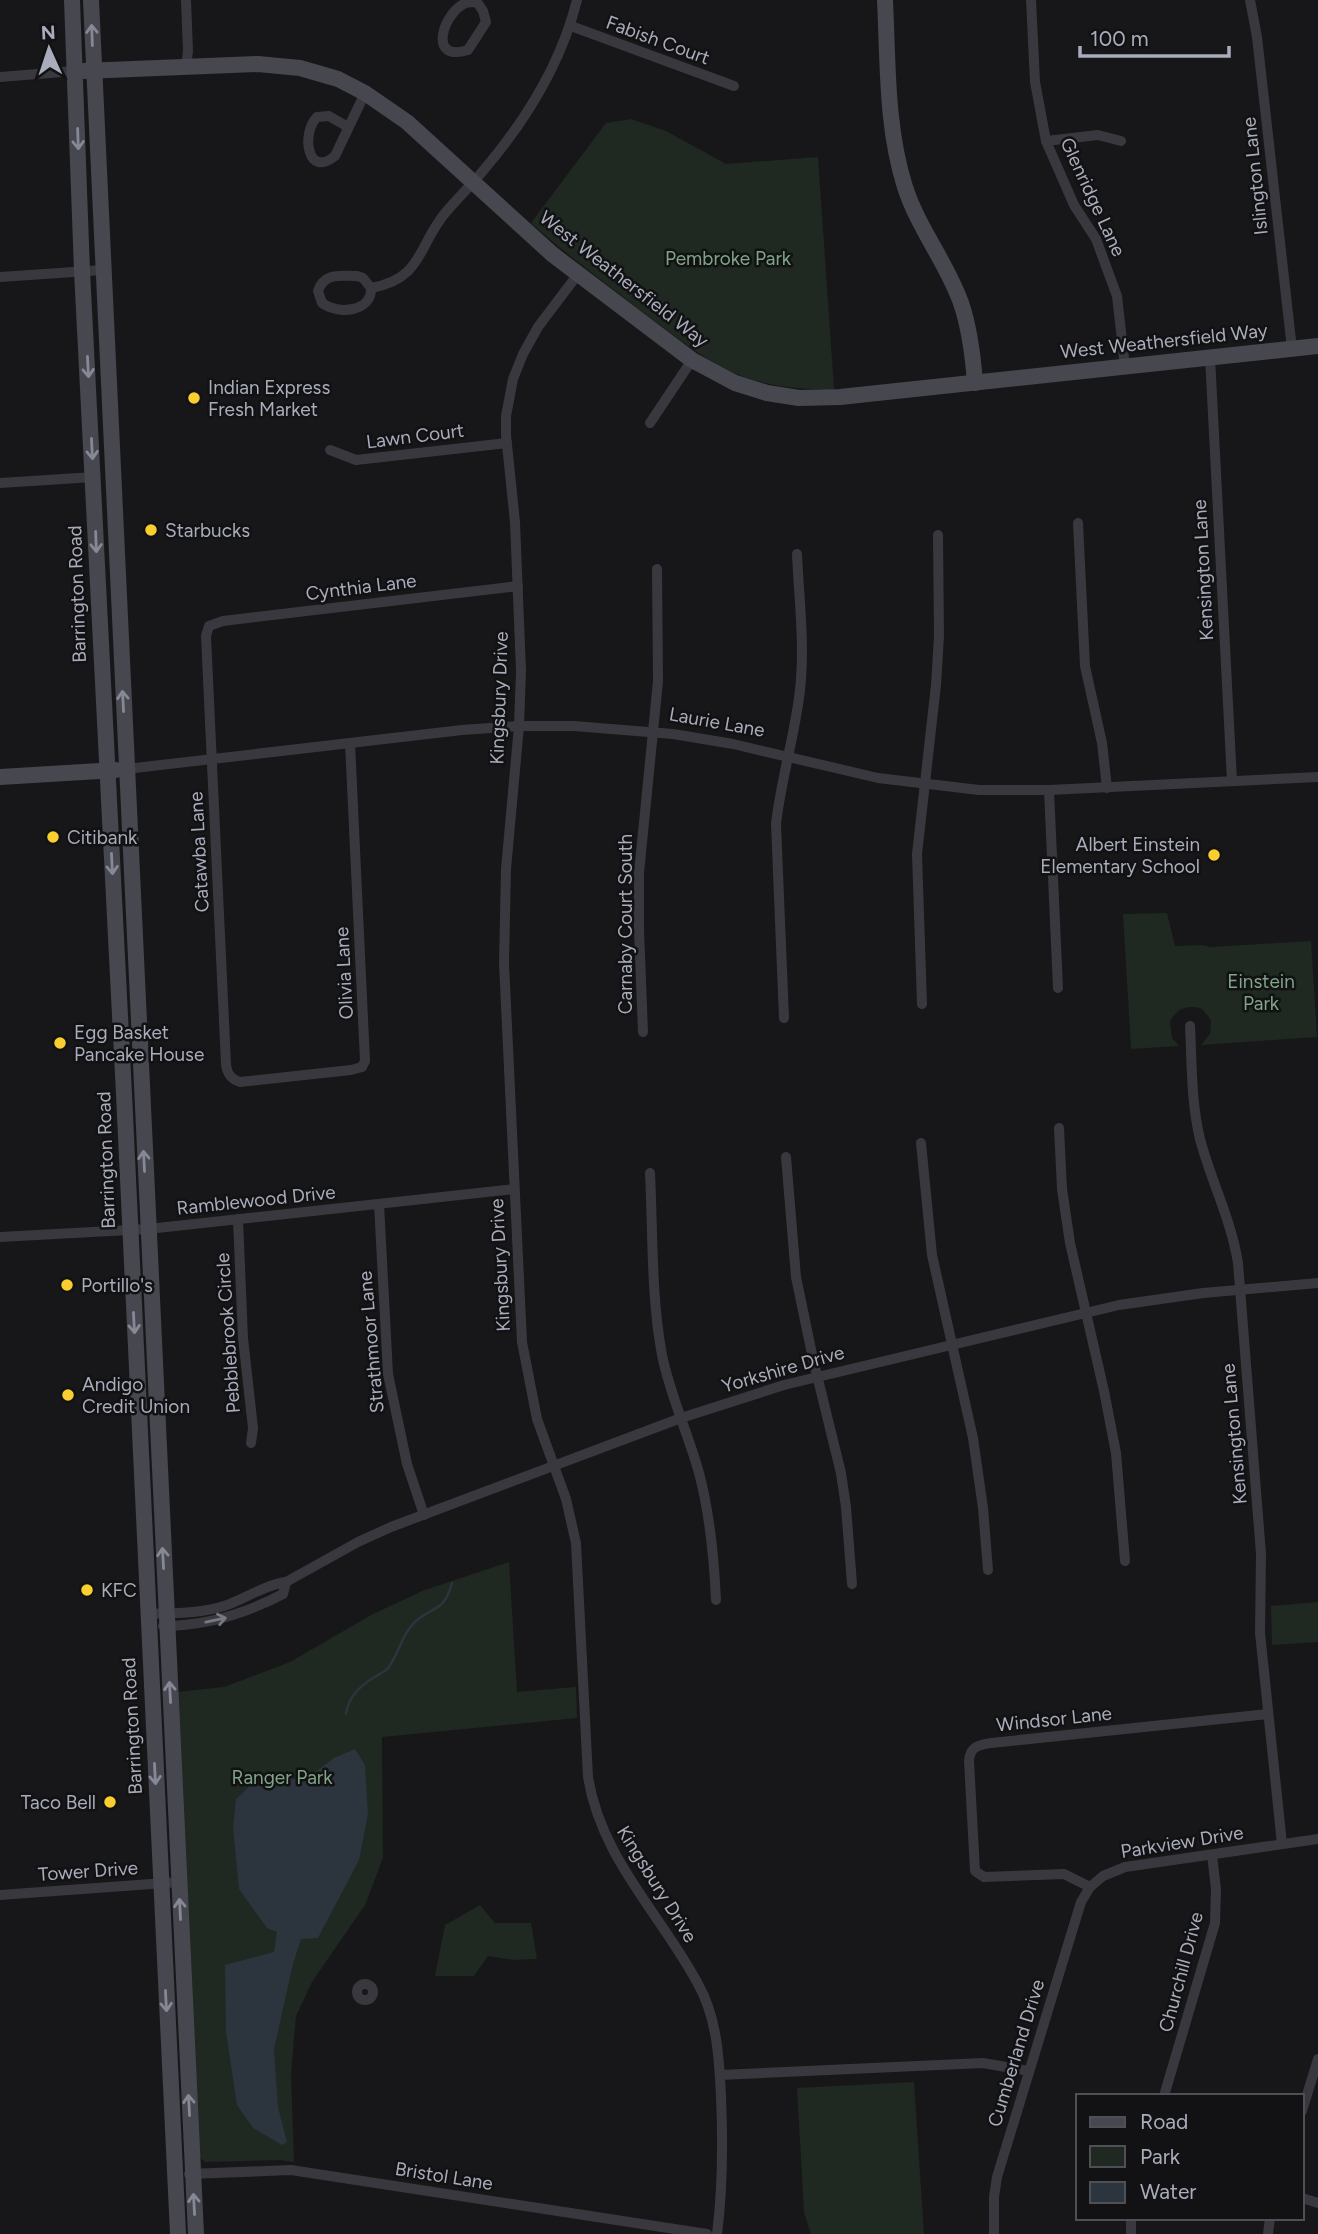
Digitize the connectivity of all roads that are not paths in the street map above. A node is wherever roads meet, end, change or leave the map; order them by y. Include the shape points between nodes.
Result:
1 (72, 0) edge
2 (91, 0) edge
3 (186, 0) edge
4 (577, 0) edge
5 (885, 0) edge
6 (1031, 0) edge
7 (1250, 0) edge
8 (477, 1) edge
9 (571, 26) junction
10 (186, 67) junction
11 (75, 71) junction
12 (94, 71) junction
13 (0, 76) edge
14 (734, 86) dead end
15 (365, 93) junction
16 (348, 127) junction
17 (1046, 141) junction
18 (1121, 141) dead end
19 (473, 182) junction
20 (103, 270) junction
21 (82, 271) junction
22 (578, 274) junction
23 (0, 277) edge
24 (371, 288) junction
25 (1318, 346) edge
26 (1292, 349) junction
27 (1210, 358) junction
28 (691, 360) junction
29 (1125, 367) junction
30 (975, 383) junction
31 (650, 423) dead end
32 (507, 443) junction
33 (330, 450) dead end
34 (93, 477) junction
35 (0, 483) edge
36 (1078, 523) dead end
37 (938, 535) dead end
38 (797, 554) dead end
39 (657, 569) dead end
40 (517, 586) junction
41 (209, 626) joint
42 (519, 726) junction
43 (654, 732) junction
44 (350, 743) junction
45 (788, 757) junction
46 (212, 759) junction
47 (126, 769) junction
48 (107, 771) junction
49 (0, 777) edge
50 (1318, 777) edge
51 (1232, 781) junction
52 (923, 785) junction
53 (1107, 788) junction
54 (1049, 790) junction
55 (1058, 988) dead end
56 (922, 1004) dead end
57 (784, 1018) dead end
58 (1190, 1026) dead end
59 (643, 1032) dead end
60 (230, 1078) joint
61 (1059, 1128) dead end
62 (921, 1143) dead end
63 (786, 1157) dead end
64 (650, 1173) dead end
65 (514, 1189) junction
66 (379, 1205) junction
67 (238, 1219) junction
68 (148, 1229) junction
69 (129, 1230) junction
70 (0, 1237) edge
71 (1318, 1283) edge
72 (1240, 1289) junction
73 (1086, 1312) junction
74 (952, 1344) junction
75 (817, 1377) junction
76 (681, 1418) junction
77 (251, 1443) dead end
78 (554, 1466) junction
79 (424, 1515) junction
80 (1125, 1561) dead end
81 (988, 1570) dead end
82 (852, 1584) dead end
83 (716, 1600) dead end
84 (148, 1620) junction
85 (166, 1620) junction
86 (1268, 1714) junction
87 (1318, 1839) edge
88 (1282, 1844) junction
89 (1212, 1855) junction
90 (179, 1882) junction
91 (161, 1884) junction
92 (1090, 1887) junction
93 (0, 1895) edge
94 (1318, 2059) edge
95 (1029, 2071) junction
96 (720, 2075) junction
97 (1165, 2094) edge
98 (1304, 2104) edge
99 (192, 2174) junction
100 (174, 2175) junction
101 (178, 2234) edge
102 (196, 2234) edge
103 (706, 2234) edge
104 (717, 2234) edge
105 (994, 2234) edge

1 - 11 main road, Barrington Road
12 -> 2 main road, Barrington Road
3 - 10 street
4 - 9 street
5 - 30 main road via 899,165 906,190 961,303
6 - 17 street, Glenridge Lane via 1038,105
7 - 26 street, Islington Lane
8 - 8 street via 455,11 441,35 449,51 468,50 486,22
9 - 14 street, Fabish Court
9 - 19 street via 544,87
10 - 12 main road, West Weathersfield Way
10 - 15 main road, West Weathersfield Way via 258,64 300,68
11 - 12 main road, West Weathersfield Way
11 - 13 street
11 -> 21 main road, Barrington Road
12 - 20 main road, Barrington Road
15 - 16 street
15 - 19 main road, West Weathersfield Way via 407,122
16 - 16 street via 329,116 317,117 310,128 310,156 318,161 332,159
17 - 18 street via 1098,135
17 - 29 street, Glenridge Lane via 1074,205 1096,239 1117,296
19 - 22 main road, West Weathersfield Way
19 - 24 street via 438,223 411,269 397,280
20 - 21 street
47 -> 20 main road, Barrington Road
21 - 23 street
21 -> 34 main road, Barrington Road
22 - 28 main road, West Weathersfield Way
22 - 32 street, Kingsbury Drive via 523,354 510,390
24 - 24 street via 357,276 330,276 318,291 327,307 359,308 369,300
25 - 26 main road, West Weathersfield Way
26 - 27 main road, West Weathersfield Way
27 - 29 main road, West Weathersfield Way
27 - 51 street, Kensington Lane
28 - 30 main road, West Weathersfield Way via 735,383 799,398
28 - 31 street
29 - 30 main road, West Weathersfield Way
32 - 33 street, Lawn Court via 356,460
32 - 40 street, Kingsbury Drive
34 - 35 street
34 -> 48 main road, Barrington Road
36 - 53 street via 1086,666
37 - 52 street via 939,636
38 - 45 street via 802,674
39 - 43 street, Carnaby Court South via 659,654
40 - 41 street, Cynthia Lane
40 - 42 street, Kingsbury Drive
41 - 46 street, Catawba Lane
42 - 43 street, Laurie Lane
42 - 44 street, Laurie Lane
42 - 65 street, Kingsbury Drive via 504,926
43 - 45 street, Laurie Lane
43 - 59 street, Carnaby Court South via 639,873
44 - 46 street, Laurie Lane
44 - 60 street, Olivia Lane via 365,1060 362,1067 351,1070 240,1082
45 - 52 street, Laurie Lane
45 - 57 street via 776,824
46 - 47 street, Laurie Lane
46 - 60 street, Catawba Lane
47 - 48 main road, Laurie Lane
68 -> 47 main road, Barrington Road
48 - 49 main road, Laurie Lane
48 -> 69 main road, Barrington Road
50 - 51 street, Laurie Lane
51 - 53 street, Laurie Lane
52 - 54 street, Laurie Lane
52 - 56 street via 917,869
53 - 54 street, Laurie Lane
54 - 55 street
58 - 72 street, Kensington Lane via 1198,1128 1232,1233
61 - 73 street via 1066,1215
62 - 74 street via 932,1255
63 - 75 street via 796,1277
64 - 76 street via 660,1343
65 - 66 street, Ramblewood Drive
65 - 78 street, Kingsbury Drive via 524,1359 537,1419
66 - 67 street, Ramblewood Drive
66 - 79 street, Strathmoor Lane via 388,1374 407,1464
67 - 68 street, Ramblewood Drive
67 - 77 street, Pebblebrook Circle
68 - 69 street, Ramblewood Drive
85 -> 68 main road, Barrington Road
69 - 70 street, Ramblewood Drive
69 -> 84 main road, Barrington Road
71 - 72 street, Yorkshire Drive
72 - 73 street, Yorkshire Drive
72 - 86 street, Kensington Lane via 1261,1554 1259,1633
73 - 74 street, Yorkshire Drive
73 - 80 street via 1116,1453
74 - 75 street, Yorkshire Drive
74 - 81 street via 976,1450
75 - 76 street, Yorkshire Drive
75 - 82 street via 841,1473
76 - 78 street, Yorkshire Drive
76 - 83 street via 706,1505
78 - 79 street, Yorkshire Drive
78 - 96 street, Kingsbury Drive via 578,1557 588,1777 594,1808 620,1865 697,1982 713,2023
79 - 85 street, Yorkshire Drive via 373,1534 286,1583 283,1594 234,1616 197,1624
84 - 85 street, Yorkshire Drive
84 -> 91 main road, Barrington Road
90 -> 85 main road, Barrington Road
86 - 88 street, Kensington Lane
86 - 92 street, Windsor Lane via 975,1747 969,1761 977,1874 1065,1874
87 - 88 street, Parkview Drive
88 - 89 street, Parkview Drive
89 - 92 street, Parkview Drive via 1125,1867
89 - 97 street, Churchill Drive via 1215,1923
90 - 91 street, Tower Drive
99 -> 90 main road, Barrington Road
91 - 93 street, Tower Drive
91 -> 100 main road, Barrington Road
92 - 95 street, Cumberland Drive via 1081,1902
94 - 98 street
95 - 96 street via 974,2063
95 - 105 street, Cumberland Drive via 997,2177
96 - 104 street, Kingsbury Drive via 724,2161
99 - 100 street, Bristol Lane
102 -> 99 main road, Barrington Road
99 - 103 street, Bristol Lane via 291,2171
100 - 101 main road, Barrington Road

